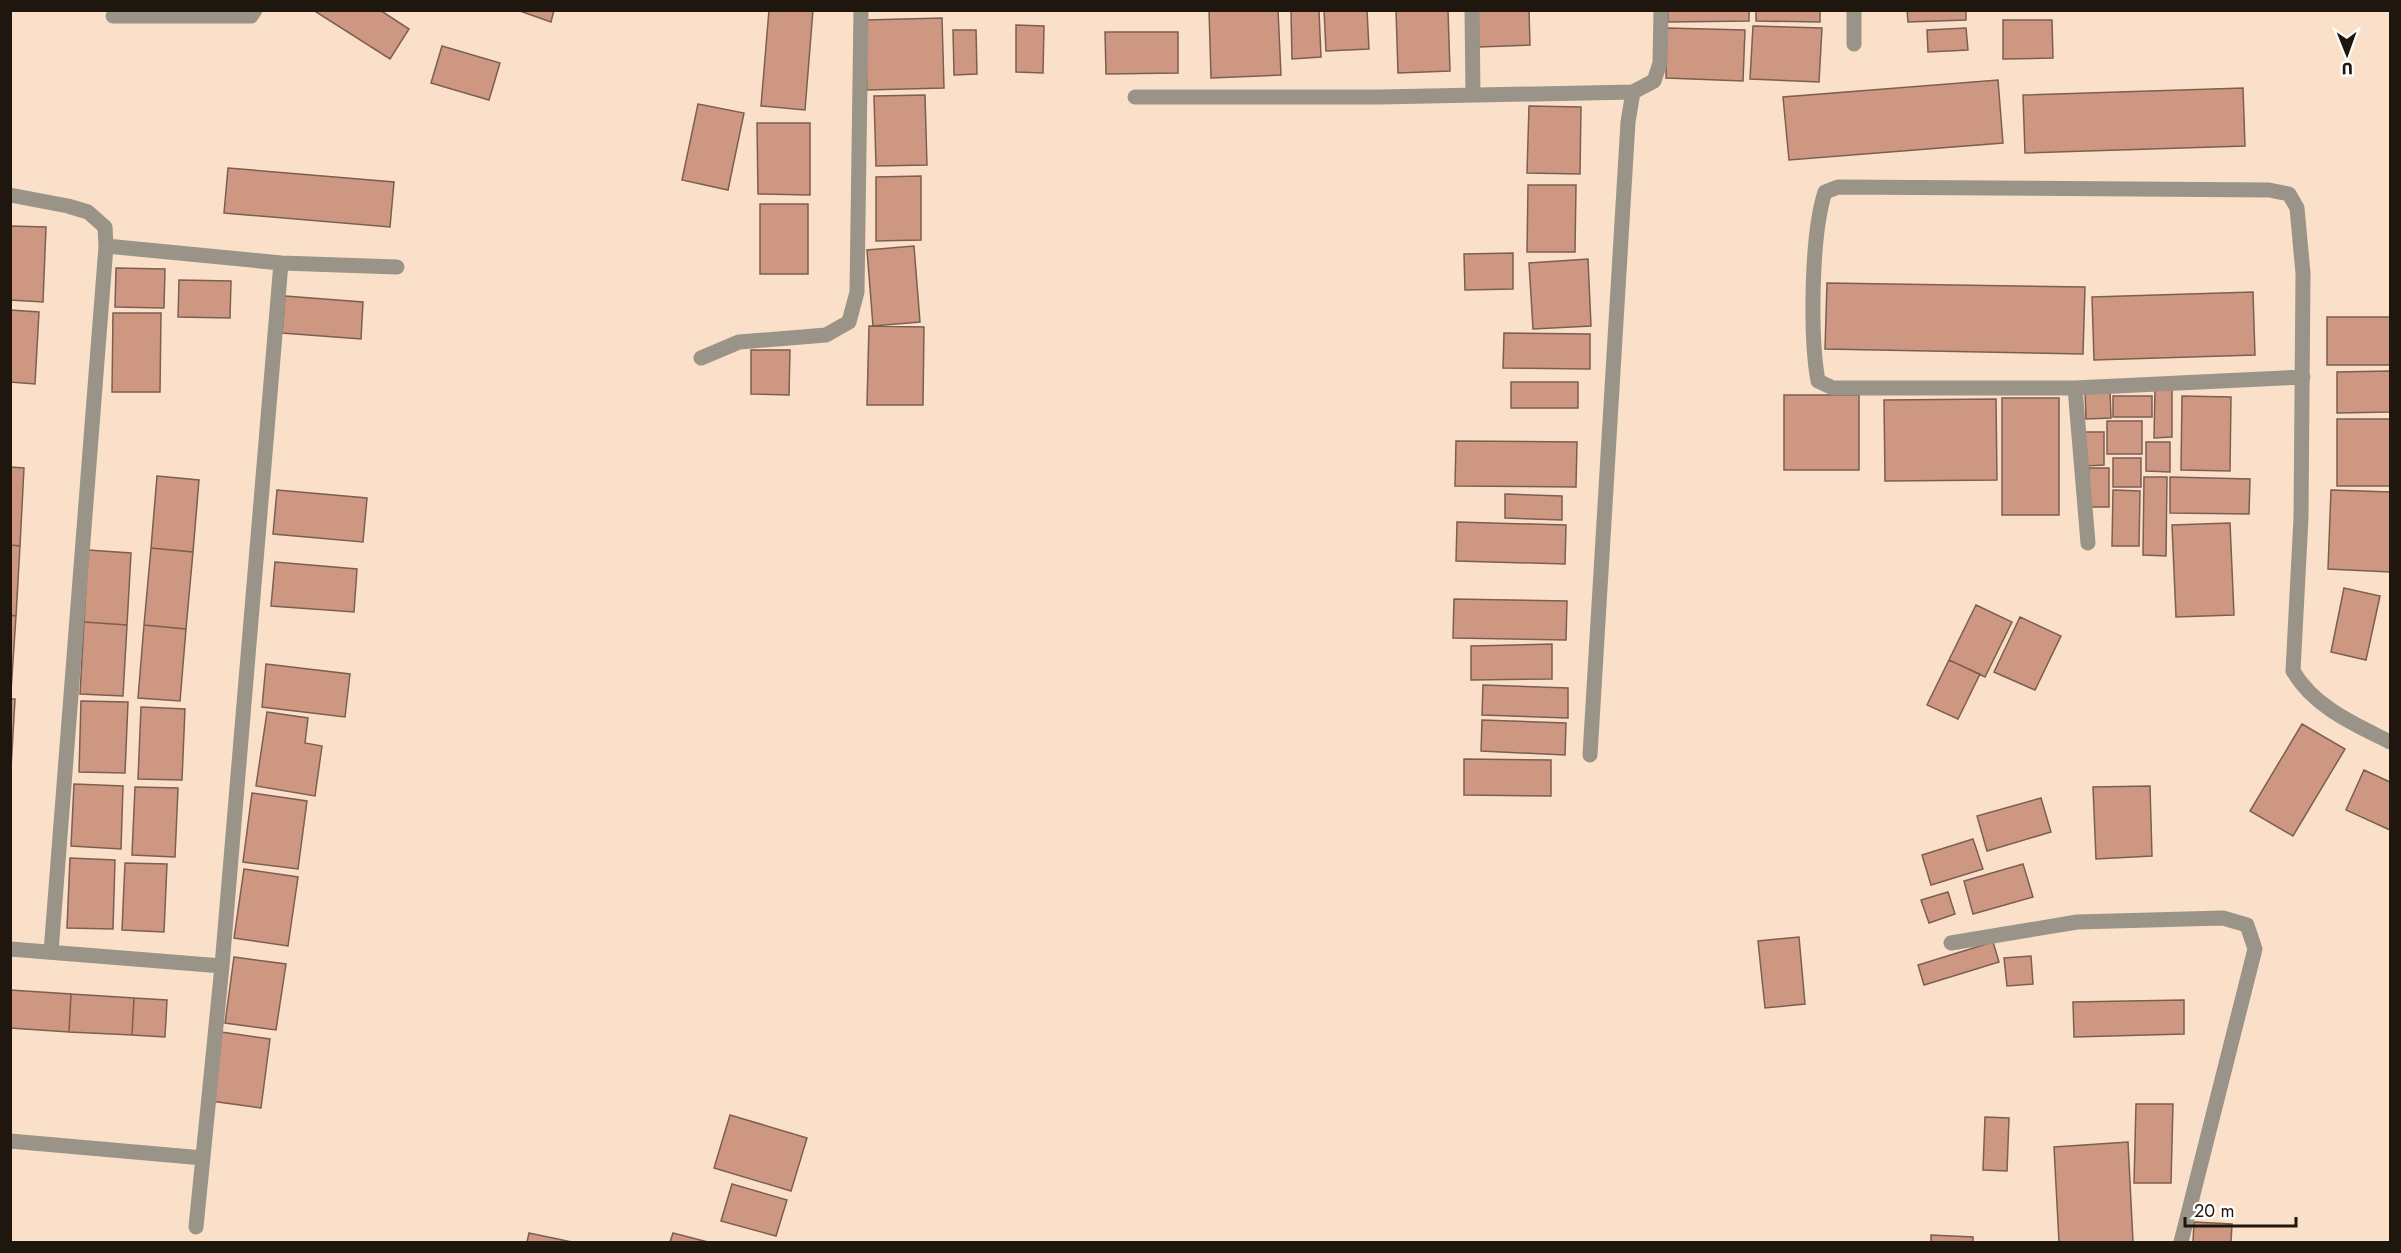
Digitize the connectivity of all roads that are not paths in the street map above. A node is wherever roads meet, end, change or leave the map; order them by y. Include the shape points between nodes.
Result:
1 (255, 10) edge
2 (861, 10) edge
3 (1472, 10) edge
4 (1661, 10) edge
5 (1854, 10) edge
6 (112, 16) dead end
7 (1854, 44) dead end
8 (1633, 92) junction
9 (1473, 95) junction
10 (1135, 97) dead end
11 (10, 195) edge
12 (106, 246) junction
13 (281, 263) junction
14 (397, 267) dead end
15 (701, 358) dead end
16 (2303, 377) junction
17 (2075, 388) junction
18 (2088, 543) dead end
19 (2391, 742) edge
20 (1590, 755) dead end
21 (1951, 942) dead end
22 (10, 949) edge
23 (51, 952) junction
24 (222, 966) junction
25 (10, 1141) edge
26 (203, 1158) junction
27 (196, 1227) dead end
28 (2181, 1242) edge

1 - 6 street via 251,16
2 - 15 street via 858,292 849,322 826,335 739,342
3 - 9 street
4 - 8 street via 1660,63 1653,81
5 - 7 street
8 - 9 street
8 - 20 street via 1628,122
9 - 10 street
11 - 12 street via 88,212 105,226
12 - 13 street
12 - 23 street
13 - 14 street
13 - 24 street
16 - 17 street
16 - 17 street via 2303,273 2297,208 2289,194 2269,190 1850,187 1825,192 1815,271 1814,359 1818,381 1833,388
16 - 19 street via 2293,671 2302,686 2342,718
17 - 18 street
21 - 28 street via 2077,922 2223,918 2247,925 2255,949
22 - 23 street
23 - 24 street
24 - 26 street
25 - 26 street
26 - 27 street

